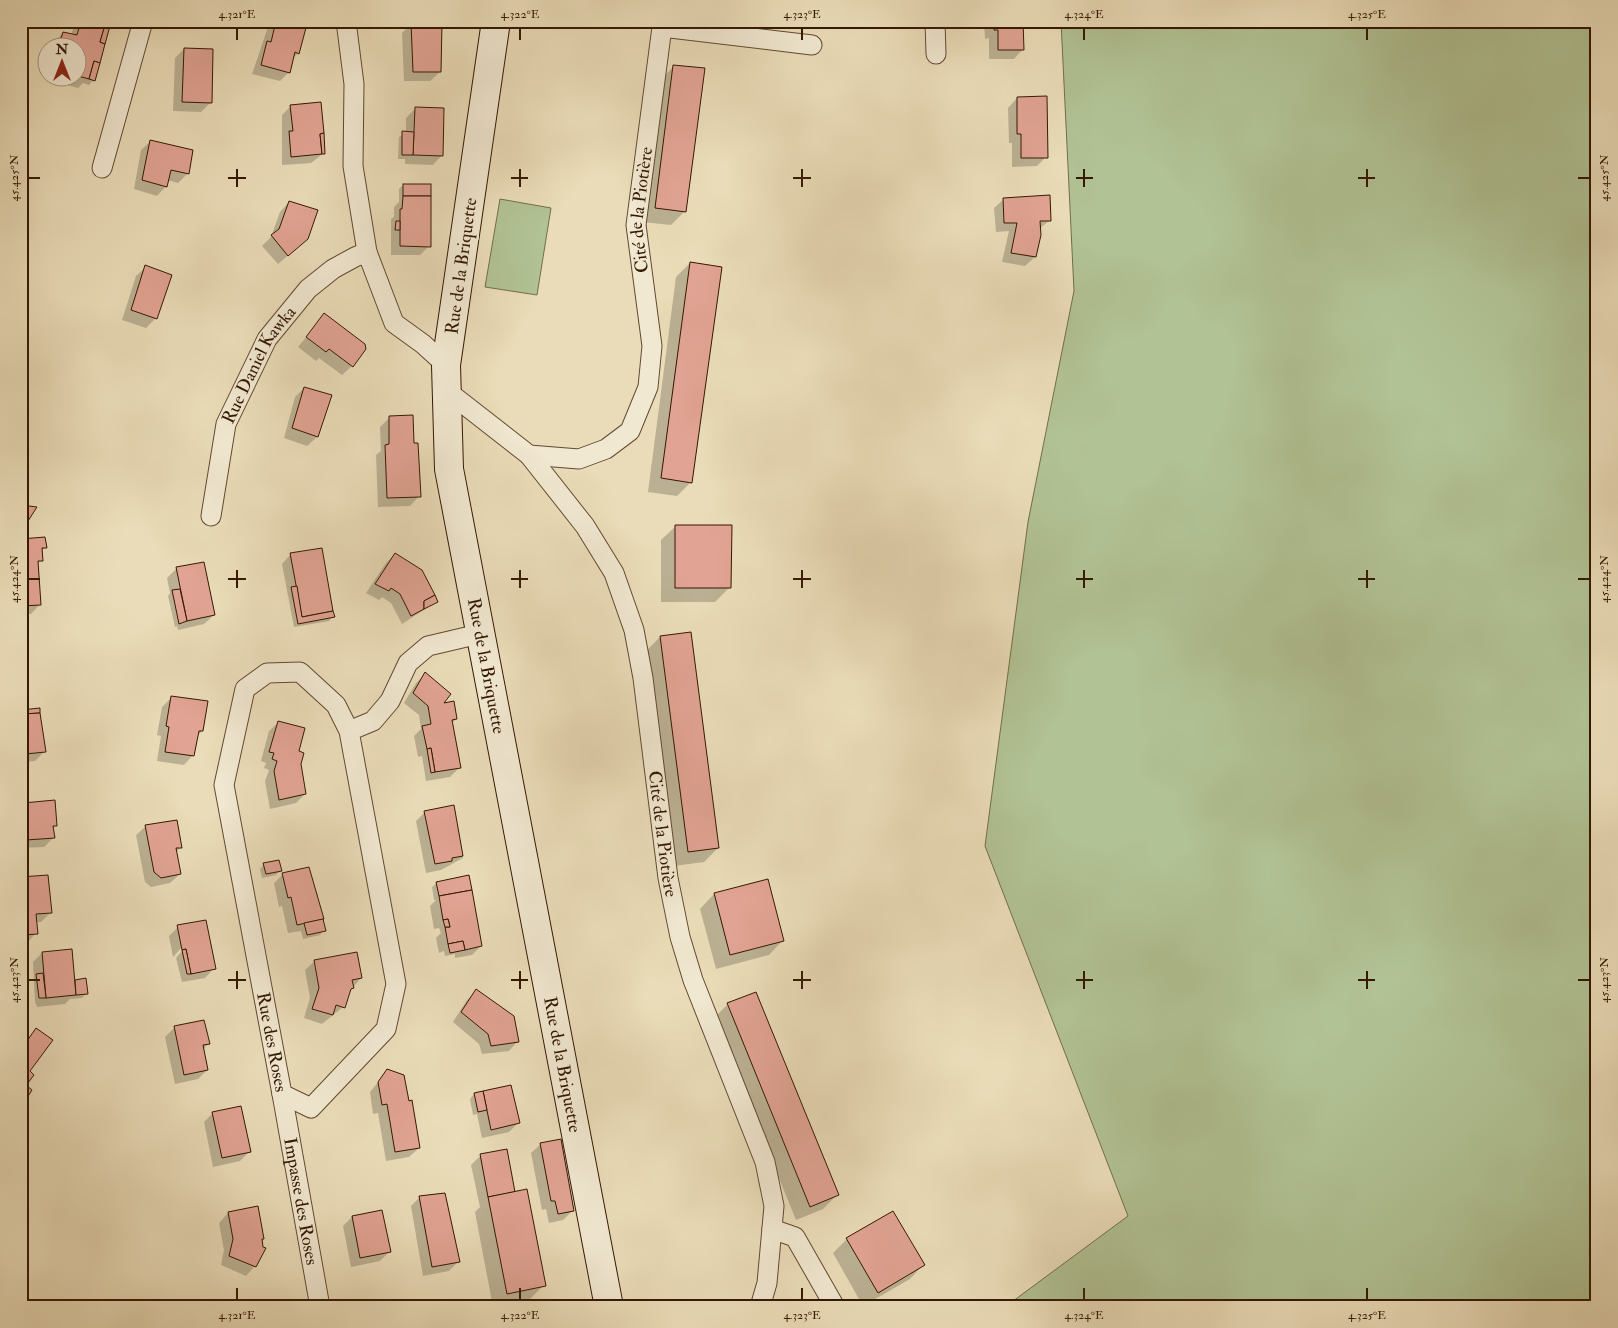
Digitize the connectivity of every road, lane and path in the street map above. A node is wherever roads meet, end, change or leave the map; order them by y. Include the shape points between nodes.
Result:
1 (143, 21) edge
2 (346, 21) edge
3 (496, 21) edge
4 (936, 21) edge
5 (812, 45) dead end
6 (936, 54) dead end
7 (102, 168) dead end
8 (367, 252) junction
9 (446, 378) junction
10 (529, 455) junction
11 (211, 516) dead end
12 (480, 634) junction
13 (349, 731) junction
14 (282, 1094) junction
15 (772, 1229) junction
16 (320, 1307) edge
17 (609, 1307) edge
18 (760, 1307) edge
19 (834, 1307) edge

1 - 7 street
2 - 8 street via 354,84 353,166
3 - 9 main road, Rue de la Briquette
4 - 6 street
5 - 10 street, Cité de la Piotière via 662,27 636,225 652,346 648,387 630,431 606,449 579,459
8 - 9 street via 394,323 423,344
8 - 11 street, Rue Daniel Kawka via 333,269 308,289 267,339 226,424
9 - 10 street, Cité de la Piotière
9 - 12 main road, Rue de la Briquette via 449,469
10 - 15 street, Cité de la Piotière via 585,526 609,565 634,630 668,878 680,938 693,980 765,1162 774,1206
12 - 13 street via 428,646 408,663 390,701 373,720
12 - 17 main road, Rue de la Briquette
13 - 14 street, Rue des Roses via 396,984 386,1029 311,1108
13 - 14 street, Rue des Roses via 336,705 300,672 267,673 245,689 224,785
14 - 16 street, Impasse des Roses
15 - 18 street, Cité de la Piotière via 767,1283
15 - 19 street via 795,1237

